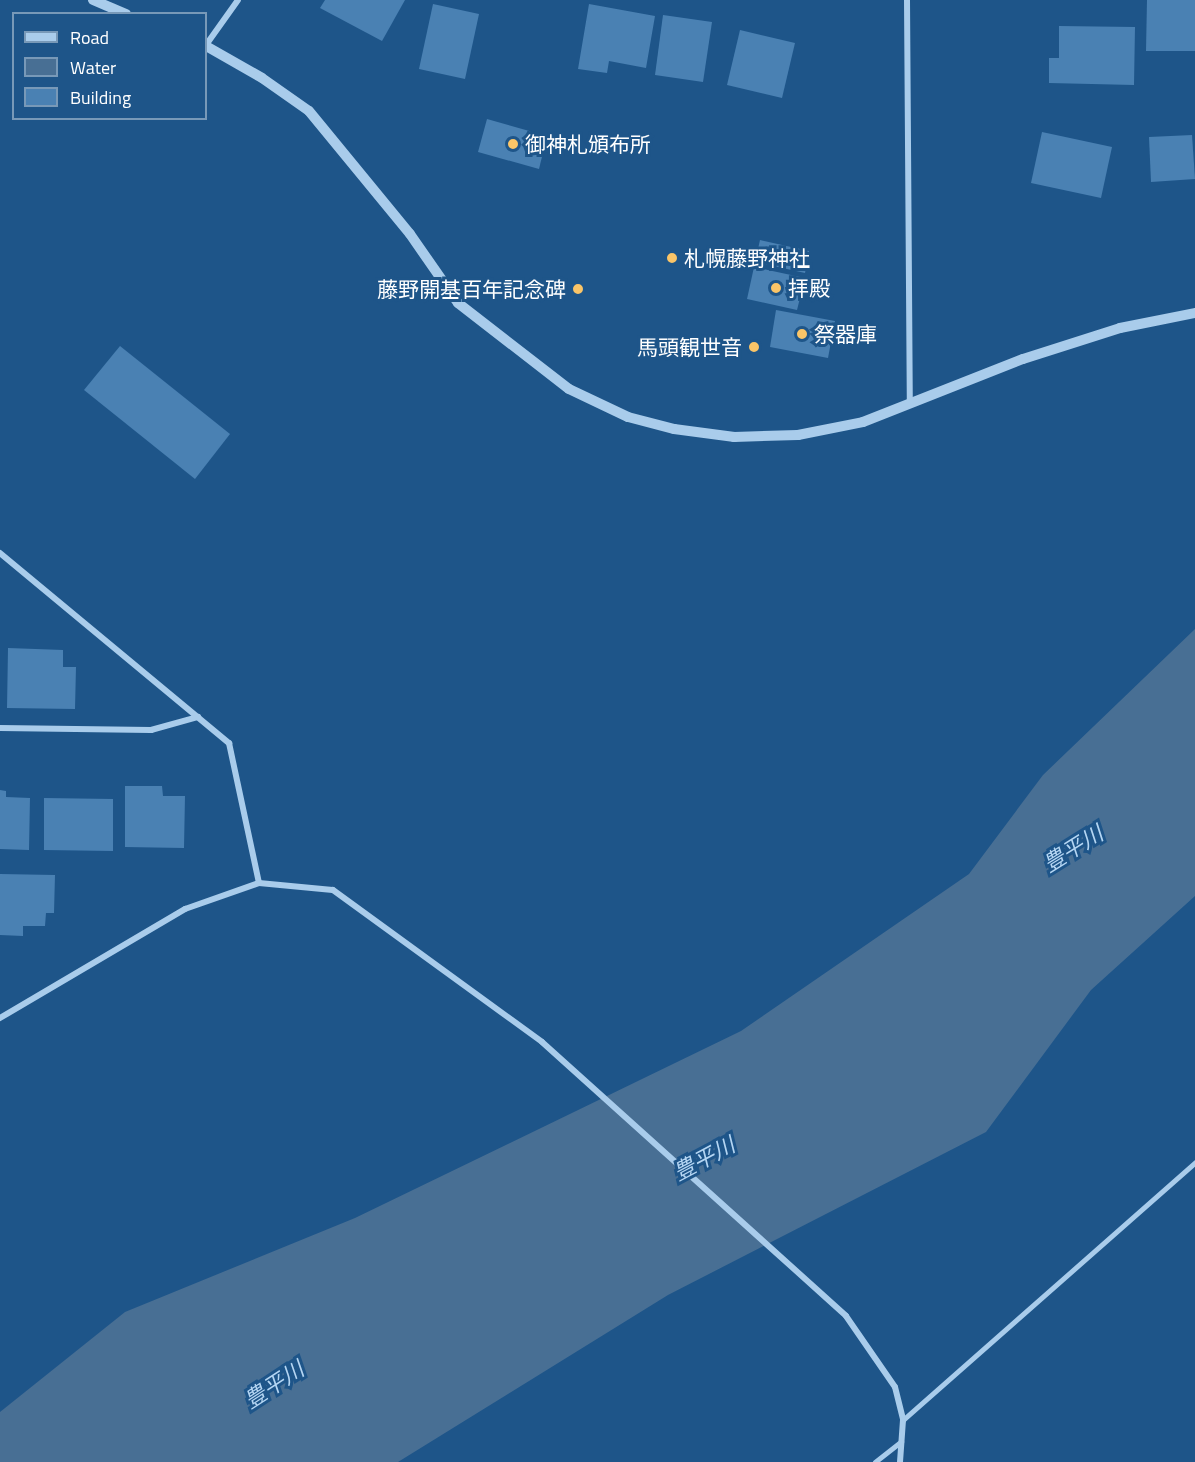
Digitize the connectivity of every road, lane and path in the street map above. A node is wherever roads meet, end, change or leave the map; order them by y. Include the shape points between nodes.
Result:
1 (93, 0) edge
2 (238, 0) edge
3 (907, 0) edge
4 (121, 12) edge
5 (207, 44) edge
6 (207, 46) edge
7 (1195, 313) edge
8 (910, 404) junction
9 (0, 553) edge
10 (198, 717) junction
11 (0, 728) edge
12 (259, 883) junction
13 (0, 1018) edge
14 (1195, 1163) edge
15 (903, 1420) junction
16 (902, 1442) junction
17 (876, 1462) edge
18 (900, 1462) edge

1 - 4 street
2 - 5 street
3 - 8 street
6 - 8 street via 309,111 410,234 458,303 569,389 598,405 674,429 734,437 798,435 863,422
7 - 8 street via 1119,328 1023,359
9 - 10 street
10 - 11 street via 151,730
10 - 12 street via 229,743
12 - 13 street via 185,909
12 - 15 street via 333,890 542,1042 846,1316 895,1387
14 - 15 lane
15 - 16 street
16 - 17 lane
16 - 18 street

